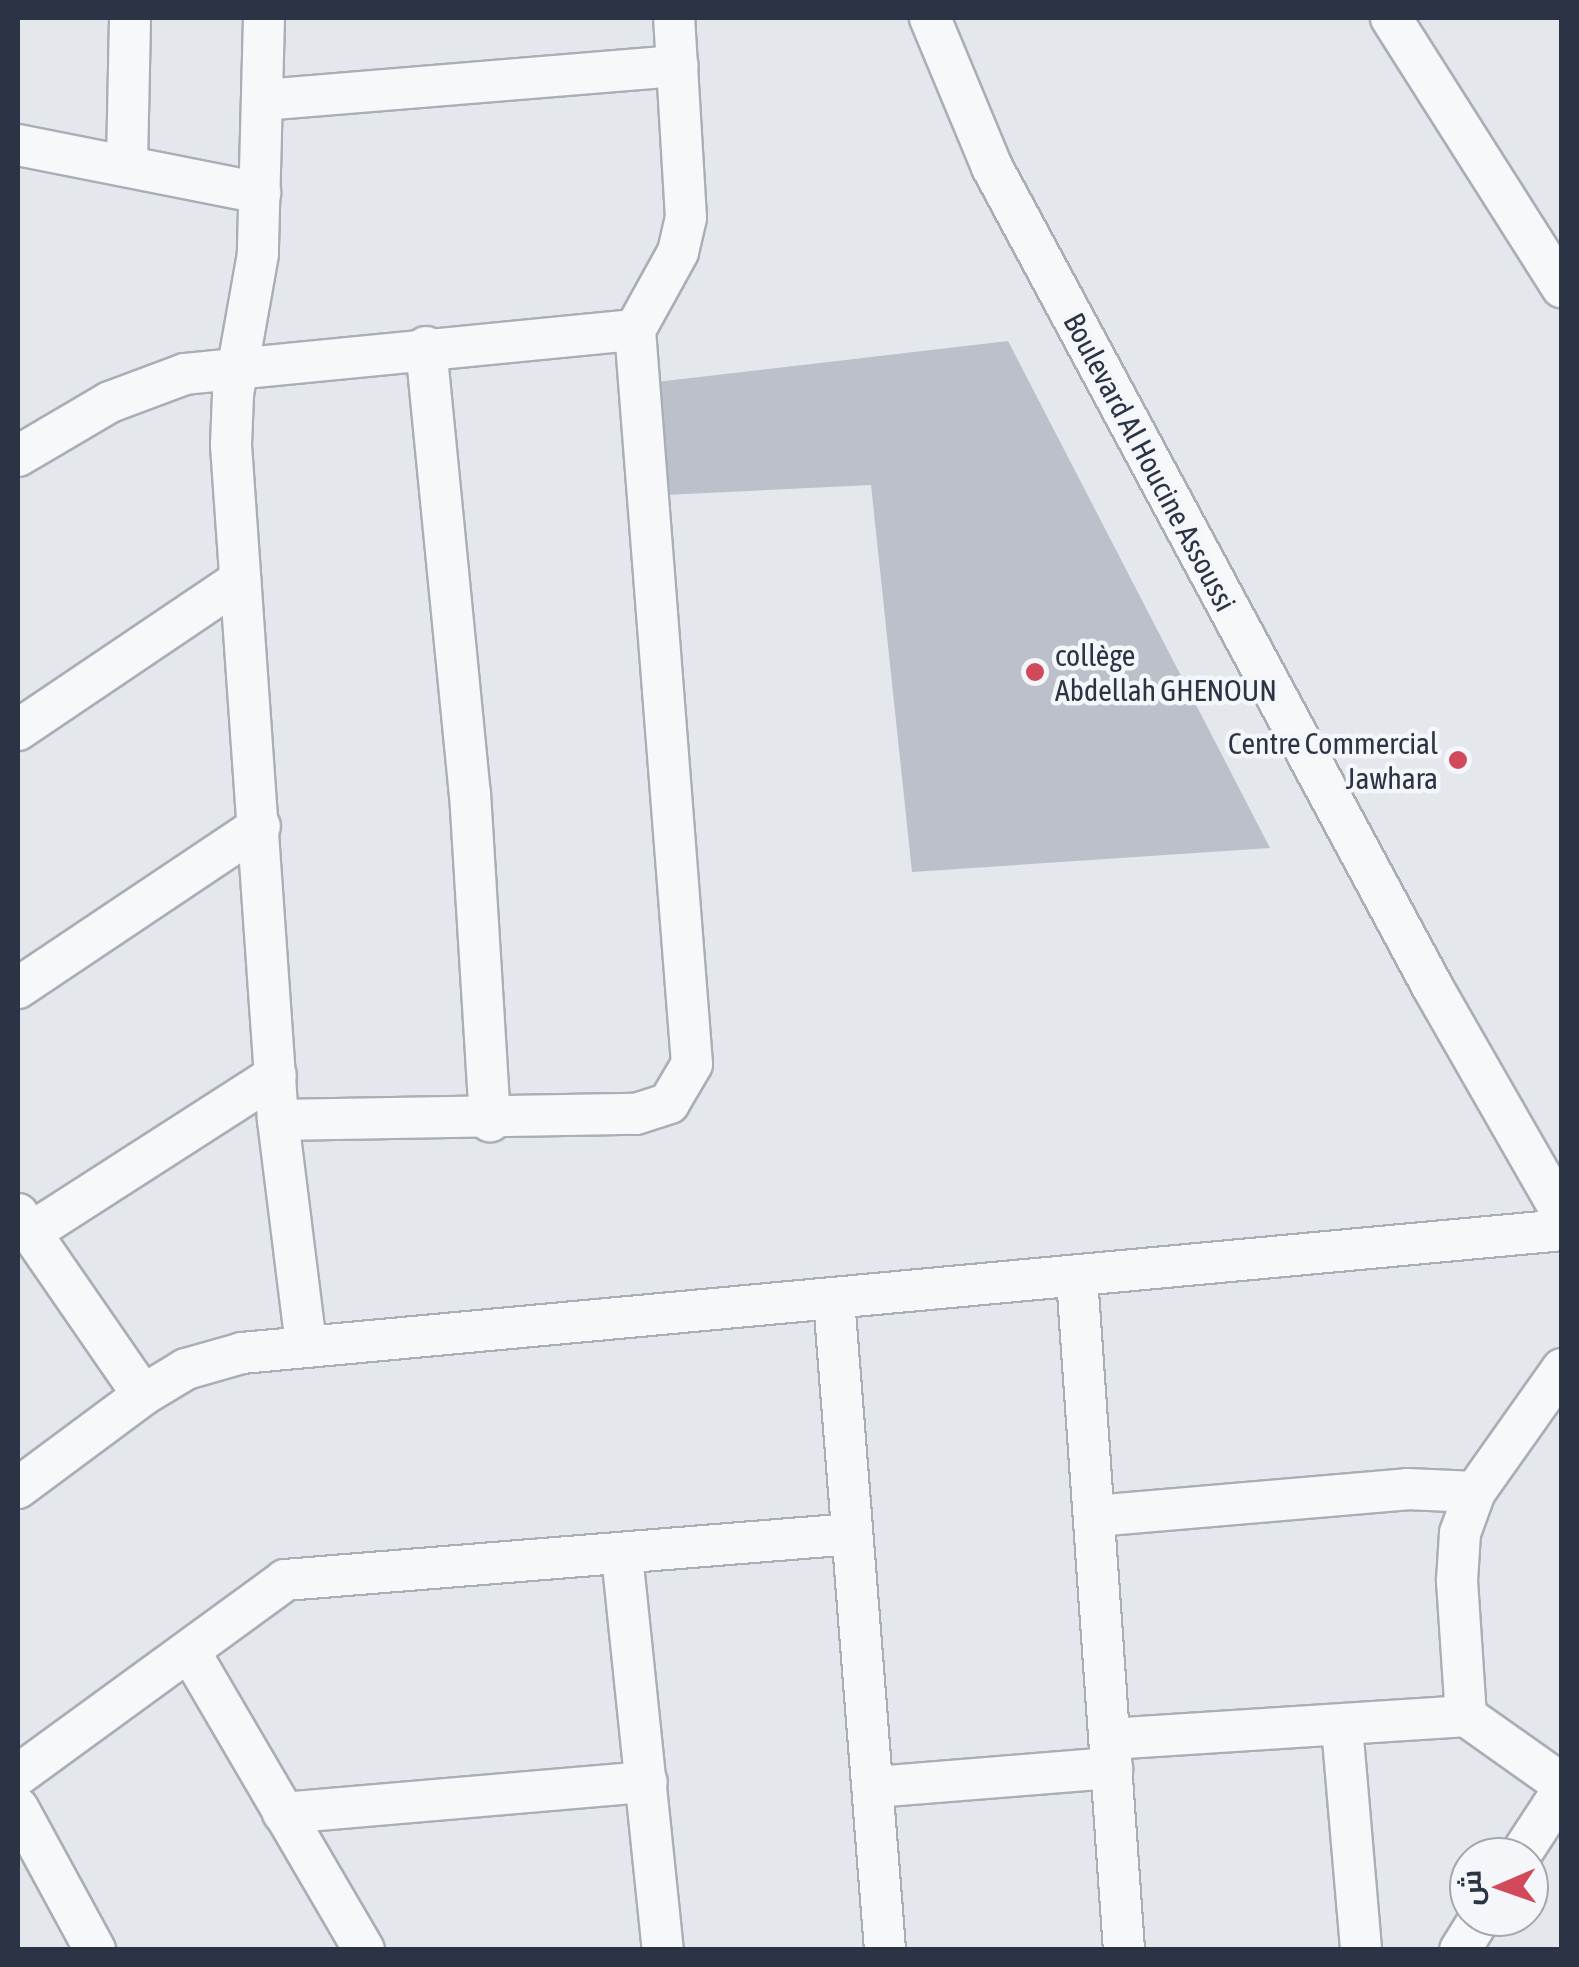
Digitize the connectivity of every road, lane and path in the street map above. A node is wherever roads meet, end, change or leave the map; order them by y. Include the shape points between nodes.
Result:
1 (130, 18) edge
2 (264, 18) edge
3 (674, 18) edge
4 (930, 18) edge
5 (1391, 18) edge
6 (678, 66) junction
7 (262, 100) junction
8 (18, 144) edge
9 (127, 163) junction
10 (260, 193) junction
11 (1562, 287) edge
12 (635, 330) junction
13 (426, 347) junction
14 (237, 367) junction
15 (18, 456) edge
16 (240, 580) junction
17 (18, 730) edge
18 (260, 826) junction
19 (18, 988) edge
20 (276, 1074) junction
21 (278, 1120) junction
22 (490, 1121) junction
23 (1562, 1213) edge
24 (24, 1223) edge
25 (1562, 1230) edge
26 (1077, 1278) junction
27 (834, 1300) junction
28 (306, 1346) junction
29 (1562, 1369) edge
30 (143, 1394) junction
31 (18, 1488) edge
32 (1475, 1492) junction
33 (1094, 1516) junction
34 (852, 1534) junction
35 (622, 1555) junction
36 (190, 1652) junction
37 (1466, 1716) junction
38 (1342, 1727) junction
39 (1111, 1754) junction
40 (18, 1775) edge
41 (647, 1782) junction
42 (875, 1787) junction
43 (1562, 1788) edge
44 (18, 1808) edge
45 (284, 1812) junction
46 (1531, 1837) edge
47 (95, 1950) edge
48 (364, 1950) edge
49 (663, 1950) edge
50 (885, 1950) edge
51 (1124, 1950) edge
52 (1361, 1950) edge

1 - 9 street
2 - 7 street
3 - 6 street
4 - 23 street, Boulevard Al Houcine Assoussi via 992,167 1432,986
5 - 11 street
6 - 7 street
6 - 12 street via 686,218 678,252
7 - 10 street
8 - 9 street
9 - 10 street
10 - 14 street via 254,289
12 - 13 street
12 - 22 street via 695,1051 688,1077 657,1110
13 - 14 street
13 - 22 street via 470,792
14 - 15 street via 150,384
14 - 16 street via 231,419
16 - 17 street
16 - 18 street
18 - 19 street
18 - 20 street
20 - 21 street
20 - 24 street
21 - 22 street
21 - 28 street
24 - 30 street
25 - 26 street
26 - 27 street
26 - 33 street
27 - 28 street
27 - 34 street
28 - 30 street via 242,1353 186,1370
29 - 32 street
30 - 31 street
32 - 33 street via 1407,1488
32 - 37 street via 1460,1534 1458,1581
33 - 39 street
34 - 35 street
34 - 42 street
35 - 36 street via 325,1572 286,1580 248,1601
35 - 41 street
36 - 40 street
36 - 45 street
37 - 38 street
37 - 43 street
38 - 39 street
38 - 52 street
39 - 42 street
39 - 51 street
41 - 45 street
41 - 49 street
42 - 50 street
43 - 46 street
44 - 47 street
45 - 48 street

